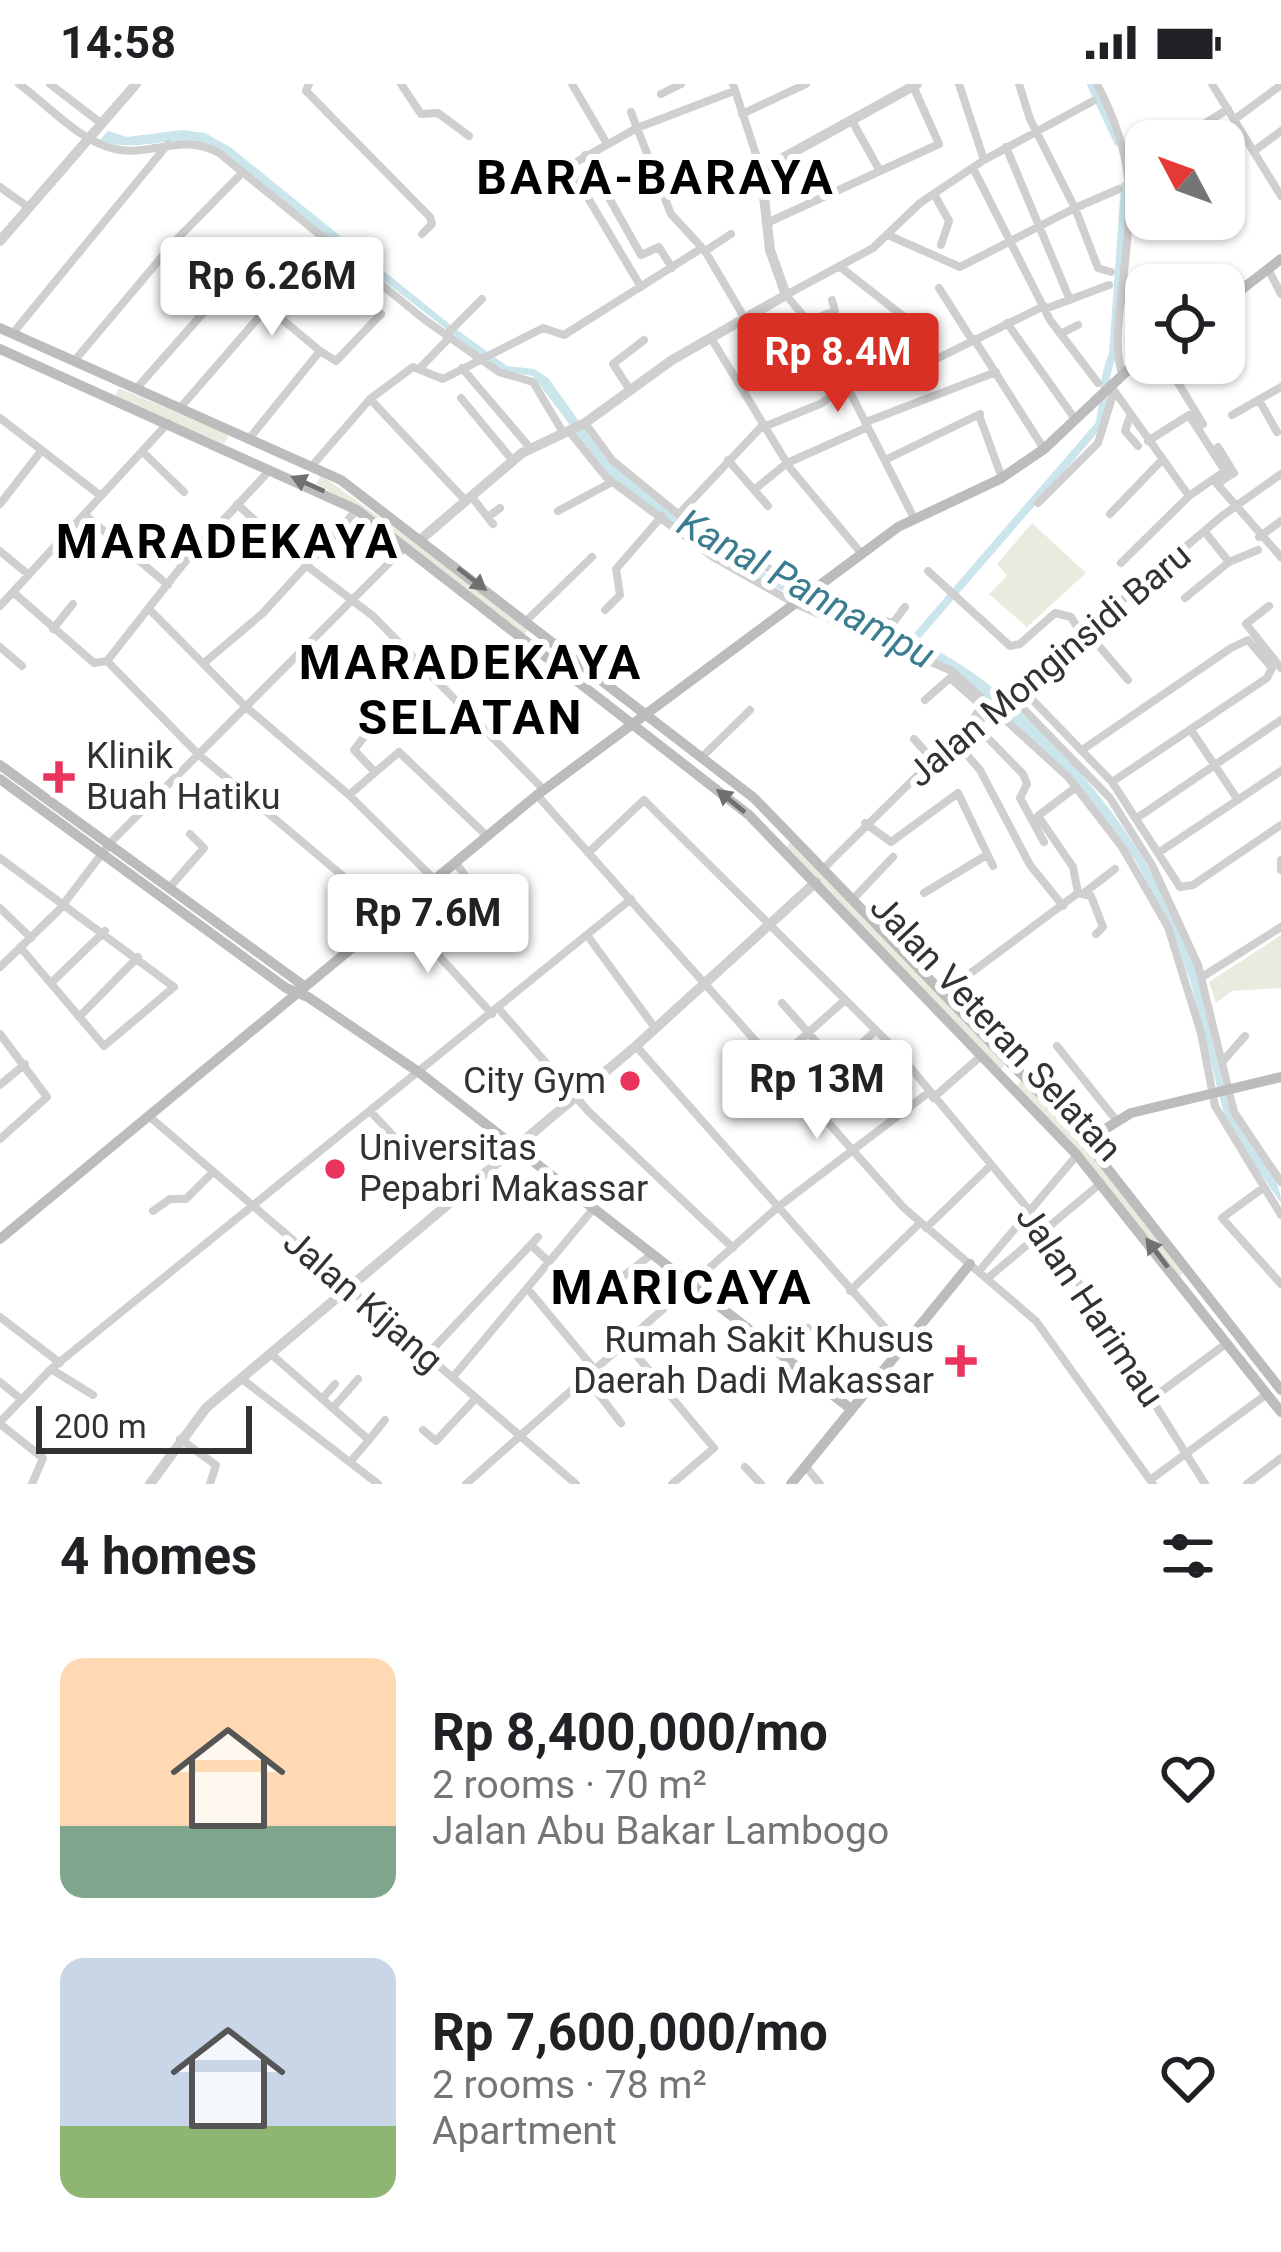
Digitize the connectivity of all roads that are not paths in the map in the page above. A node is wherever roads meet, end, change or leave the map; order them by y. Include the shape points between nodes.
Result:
1 (19, 84) edge
2 (50, 84) edge
3 (68, 84) edge
4 (136, 84) edge
5 (309, 84) edge
6 (401, 84) edge
7 (681, 84) edge
8 (806, 84) edge
9 (882, 84) edge
10 (959, 84) edge
11 (1019, 84) edge
12 (1114, 84) edge
13 (1212, 84) edge
14 (574, 85) edge
15 (915, 85) edge
16 (1281, 85) edge
17 (734, 88) edge
18 (1099, 88) edge
19 (62, 94) junction
20 (661, 94) dead end
21 (889, 100) junction
22 (1093, 101) dead end
23 (1228, 109) junction
24 (631, 112) dead end
25 (742, 114) junction
26 (1210, 120) edge
27 (1234, 120) edge
28 (1240, 120) edge
29 (852, 121) junction
30 (638, 128) junction
31 (96, 130) junction
32 (1035, 130) junction
33 (1281, 131) edge
34 (469, 136) dead end
35 (1245, 138) edge
36 (606, 142) junction
37 (168, 144) junction
38 (1006, 147) junction
39 (1254, 152) junction
40 (585, 155) junction
41 (984, 160) junction
42 (973, 168) junction
43 (761, 170) junction
44 (880, 171) junction
45 (243, 172) junction
46 (0, 187) edge
47 (1119, 189) dead end
48 (934, 194) junction
49 (1281, 196) edge
50 (1075, 206) junction
51 (28, 207) junction
52 (769, 222) junction
53 (1040, 224) junction
54 (422, 234) dead end
55 (731, 234) dead end
56 (888, 235) junction
57 (1008, 237) junction
58 (0, 241) edge
59 (941, 245) dead end
60 (704, 249) junction
61 (1281, 259) edge
62 (203, 266) dead end
63 (839, 266) junction
64 (673, 268) junction
65 (242, 269) dead end
66 (1268, 269) junction
67 (1111, 272) dead end
68 (1109, 285) dead end
69 (641, 287) junction
70 (1245, 287) edge
71 (939, 288) dead end
72 (224, 289) junction
73 (1281, 294) edge
74 (786, 295) junction
75 (482, 299) dead end
76 (832, 299) dead end
77 (1070, 300) junction
78 (1045, 308) junction
79 (380, 314) dead end
80 (744, 317) junction
81 (811, 320) junction
82 (1007, 323) junction
83 (913, 324) dead end
84 (1078, 325) dead end
85 (6, 331) edge
86 (450, 332) junction
87 (1060, 334) junction
88 (710, 337) junction
89 (973, 339) junction
90 (644, 340) dead end
91 (0, 349) edge
92 (320, 351) junction
93 (480, 357) junction
94 (74, 362) junction
95 (926, 364) dead end
96 (421, 368) junction
97 (462, 368) junction
98 (1125, 371) edge
99 (995, 372) junction
100 (1122, 374) junction
101 (110, 378) junction
102 (1179, 384) edge
103 (847, 385) junction
104 (1107, 387) junction
105 (1281, 388) edge
106 (136, 389) junction
107 (630, 391) junction
108 (102, 393) junction
109 (461, 398) dead end
110 (370, 399) junction
111 (1259, 400) junction
112 (180, 408) junction
113 (1232, 415) dead end
114 (0, 418) edge
115 (1075, 419) junction
116 (168, 423) junction
117 (867, 424) junction
118 (765, 425) junction
119 (575, 428) junction
120 (1280, 432) edge
121 (248, 440) junction
122 (1143, 443) junction
123 (531, 449) junction
124 (1044, 449) junction
125 (42, 450) junction
126 (143, 452) junction
127 (513, 460) junction
128 (728, 460) junction
129 (885, 460) junction
130 (1162, 460) junction
131 (787, 463) junction
132 (311, 467) junction
133 (272, 468) junction
134 (1281, 474) edge
135 (1002, 478) junction
136 (613, 482) junction
137 (754, 490) junction
138 (184, 492) dead end
139 (101, 496) junction
140 (1189, 496) junction
141 (467, 497) junction
142 (0, 503) edge
143 (1038, 503) dead end
144 (237, 504) junction
145 (768, 506) dead end
146 (1234, 506) junction
147 (500, 508) dead end
148 (358, 509) junction
149 (558, 511) dead end
150 (680, 513) junction
151 (1110, 514) dead end
152 (85, 515) junction
153 (662, 516) junction
154 (914, 518) junction
155 (1281, 521) edge
156 (1205, 532) junction
157 (1259, 537) junction
158 (420, 539) junction
159 (406, 546) junction
160 (286, 549) dead end
161 (1258, 550) dead end
162 (0, 551) edge
163 (861, 554) junction
164 (592, 557) dead end
165 (1281, 557) edge
166 (1229, 562) junction
167 (1121, 563) dead end
168 (308, 566) junction
169 (928, 571) dead end
170 (29, 575) junction
171 (168, 586) junction
172 (813, 589) junction
173 (13, 592) junction
174 (1185, 598) dead end
175 (354, 600) junction
176 (798, 603) junction
177 (73, 604) dead end
178 (0, 606) edge
179 (1269, 606) dead end
180 (905, 607) dead end
181 (150, 610) junction
182 (604, 610) dead end
183 (526, 621) junction
184 (53, 629) junction
185 (538, 630) junction
186 (1087, 631) junction
187 (550, 639) junction
188 (529, 642) junction
189 (309, 644) junction
190 (0, 647) edge
191 (541, 652) junction
192 (107, 661) junction
193 (204, 663) junction
194 (22, 666) dead end
195 (1281, 668) edge
196 (332, 669) dead end
197 (1128, 680) dead end
198 (1022, 689) junction
199 (1011, 698) junction
200 (926, 700) dead end
201 (246, 707) junction
202 (996, 709) junction
203 (750, 710) dead end
204 (645, 714) junction
205 (1281, 720) edge
206 (629, 724) junction
207 (977, 729) junction
208 (1191, 730) junction
209 (364, 736) dead end
210 (914, 739) dead end
211 (956, 742) junction
212 (1082, 751) junction
213 (198, 754) junction
214 (701, 758) junction
215 (933, 760) junction
216 (1214, 764) junction
217 (0, 765) edge
218 (374, 771) junction
219 (1281, 771) edge
220 (0, 779) edge
221 (1112, 782) junction
222 (1076, 787) junction
223 (541, 792) junction
224 (349, 795) junction
225 (1238, 800) junction
226 (776, 818) junction
227 (1137, 818) junction
228 (866, 823) junction
229 (1281, 824) edge
230 (764, 830) junction
231 (190, 833) dead end
232 (487, 836) junction
233 (1044, 842) dead end
234 (107, 848) junction
235 (588, 853) junction
236 (1158, 853) junction
237 (985, 856) junction
238 (893, 857) dead end
239 (0, 858) edge
240 (1281, 860) edge
241 (454, 862) junction
242 (993, 866) dead end
243 (825, 867) junction
244 (1115, 869) dead end
245 (1281, 870) edge
246 (434, 879) junction
247 (816, 882) junction
248 (170, 887) junction
249 (924, 893) dead end
250 (1081, 893) junction
251 (854, 898) junction
252 (631, 899) junction
253 (66, 902) junction
254 (1063, 906) junction
255 (0, 908) edge
256 (393, 912) junction
257 (770, 924) junction
258 (1281, 927) edge
259 (104, 931) junction
260 (1096, 934) dead end
261 (511, 935) dead end
262 (587, 935) junction
263 (31, 938) junction
264 (20, 947) junction
265 (138, 957) junction
266 (0, 967) edge
267 (1202, 977) junction
268 (51, 983) junction
269 (704, 986) junction
270 (302, 992) junction
271 (944, 992) junction
272 (844, 1001) junction
273 (782, 1003) dead end
274 (495, 1011) junction
275 (79, 1017) junction
276 (656, 1028) junction
277 (876, 1030) junction
278 (0, 1034) edge
279 (807, 1035) junction
280 (1245, 1036) dead end
281 (636, 1046) junction
282 (1058, 1046) dead end
283 (982, 1055) junction
284 (774, 1063) junction
285 (1222, 1063) junction
286 (25, 1064) junction
287 (1014, 1065) junction
288 (838, 1068) junction
289 (420, 1073) junction
290 (1003, 1076) junction
291 (1281, 1077) edge
292 (0, 1085) edge
293 (1220, 1092) junction
294 (930, 1095) junction
295 (576, 1096) junction
296 (805, 1098) junction
297 (866, 1099) dead end
298 (370, 1111) junction
299 (150, 1117) junction
300 (1116, 1120) junction
301 (0, 1139) edge
302 (1086, 1142) junction
303 (515, 1145) junction
304 (854, 1150) junction
305 (1077, 1155) junction
306 (414, 1158) dead end
307 (988, 1168) junction
308 (212, 1173) junction
309 (1281, 1182) edge
310 (1102, 1183) junction
311 (1262, 1188) junction
312 (253, 1207) junction
313 (778, 1207) junction
314 (594, 1208) junction
315 (153, 1210) dead end
316 (1030, 1212) junction
317 (1281, 1215) edge
318 (923, 1225) junction
319 (1044, 1228) junction
320 (0, 1239) edge
321 (733, 1248) junction
322 (652, 1255) junction
323 (549, 1262) junction
324 (975, 1267) junction
325 (1194, 1276) junction
326 (989, 1277) junction
327 (1281, 1284) edge
328 (691, 1286) junction
329 (1182, 1286) junction
330 (347, 1288) junction
331 (526, 1288) junction
332 (608, 1288) dead end
333 (850, 1291) junction
334 (0, 1317) edge
335 (808, 1328) dead end
336 (1227, 1342) junction
337 (627, 1344) junction
338 (902, 1347) junction
339 (270, 1353) junction
340 (426, 1356) junction
341 (785, 1358) junction
342 (56, 1366) junction
343 (596, 1371) junction
344 (241, 1378) junction
345 (453, 1378) junction
346 (358, 1379) dead end
347 (587, 1379) junction
348 (0, 1382) edge
349 (335, 1384) dead end
350 (1281, 1390) edge
351 (1268, 1394) junction
352 (93, 1395) dead end
353 (1154, 1397) junction
354 (476, 1398) junction
355 (21, 1399) junction
356 (322, 1399) junction
357 (333, 1408) junction
358 (851, 1409) junction
359 (1281, 1412) edge
360 (385, 1420) dead end
361 (0, 1423) edge
362 (622, 1423) dead end
363 (423, 1430) dead end
364 (518, 1434) junction
365 (178, 1438) junction
366 (369, 1440) junction
367 (1188, 1457) junction
368 (1281, 1458) edge
369 (350, 1462) junction
370 (745, 1467) dead end
371 (806, 1467) junction
372 (1152, 1482) edge
373 (32, 1484) edge
374 (150, 1484) edge
375 (210, 1484) edge
376 (378, 1484) edge
377 (466, 1484) edge
378 (576, 1484) edge
379 (672, 1484) edge
380 (761, 1484) edge
381 (790, 1484) edge
382 (820, 1484) edge
383 (1205, 1484) edge
384 (1247, 1484) edge

1 - 31 street
2 - 19 street
3 - 19 street
4 - 31 street
5 - 54 street via 306,91 430,217
6 - 34 street via 421,114 439,113
7 - 20 street
8 - 25 street
9 - 21 street
10 - 41 street
11 - 32 street
12 - 18 street
13 - 23 street
14 - 36 street
15 - 21 street
15 - 44 street via 939,144
16 - 28 street
17 - 25 street
17 - 30 street
18 - 100 street via 1126,148 1131,181 1117,338
19 - 31 street
21 - 29 street
22 - 32 street
23 - 26 street
23 - 27 street
24 - 30 street
25 - 43 street
29 - 43 street
29 - 44 street
30 - 36 street
30 - 60 street via 671,214
31 - 37 street via 127,151
31 - 51 street
32 - 38 street
32 - 50 street
33 - 39 street
35 - 39 street
36 - 40 street
37 - 45 street via 205,146
37 - 85 street
38 - 41 street
38 - 53 street
39 - 49 street
40 - 64 street via 641,255 659,247
40 - 69 street via 569,169
41 - 42 street
42 - 48 street
42 - 57 street
43 - 52 street
44 - 52 street
45 - 86 street
45 - 94 street
46 - 51 street
47 - 50 street
48 - 56 street
48 - 59 street via 949,220
50 - 53 street
50 - 67 street via 1098,268
51 - 58 street
52 - 74 street
53 - 57 street
53 - 77 street
55 - 60 street
56 - 57 street via 960,267
56 - 63 street
57 - 78 street
60 - 64 street
60 - 80 street
61 - 66 main road
62 - 72 street
63 - 74 street
63 - 83 street
64 - 69 street
65 - 72 street
66 - 70 main road
66 - 73 street
68 - 77 street
69 - 93 street via 564,335 543,328
71 - 89 street
72 - 106 street
74 - 80 street
74 - 81 street
75 - 86 street
76 - 81 street via 835,311
77 - 78 street
78 - 82 street
78 - 87 street
79 - 92 street via 336,361
80 - 88 street
81 - 103 street
82 - 89 street
82 - 115 street
84 - 87 street
85 - 94 main road, Jalan Veteran Selatan
86 - 93 street
86 - 96 street
87 - 104 street
88 - 107 street
88 - 118 street
89 - 95 street
89 - 99 street
90 - 107 street via 613,364
91 - 108 main road, Jalan Veteran Selatan
92 - 112 street via 267,309
92 - 121 street
93 - 97 street
93 - 119 street via 533,382
94 - 101 main road, Jalan Veteran Selatan
96 - 97 street via 440,379
96 - 110 street
97 - 123 street
98 - 100 main road
99 - 117 street
99 - 124 street
100 - 104 main road
101 - 106 main road, Jalan Veteran Selatan
101 - 108 main road
102 - 146 street via 1234,473 1217,484
103 - 117 street
103 - 118 street
104 - 115 main road
104 - 122 street
104 - 143 street via 1098,443
105 - 111 street
106 - 112 main road, Jalan Veteran Selatan
107 - 119 street
108 - 116 main road, Jalan Veteran Selatan
109 - 127 street
110 - 132 street
110 - 141 street
111 - 113 street
111 - 120 street
112 - 121 main road, Jalan Veteran Selatan
114 - 125 street
115 - 124 main road
116 - 126 street
116 - 133 main road, Jalan Veteran Selatan
117 - 129 street
117 - 131 street
118 - 128 street
118 - 131 street
119 - 123 street
119 - 136 street
119 - 150 street
121 - 132 main road, Jalan Veteran Selatan
122 - 130 street
122 - 140 street via 1188,414 1196,421 1225,471
123 - 127 street
124 - 135 main road
125 - 139 street
125 - 142 street
126 - 138 street
126 - 139 street
127 - 141 street
128 - 137 street
128 - 150 street
129 - 135 street via 980,414
129 - 154 street
130 - 140 street
130 - 151 street
131 - 137 street
131 - 163 street
132 - 158 main road, Jalan Veteran Selatan
133 - 144 street
148 -> 133 main road, Jalan Veteran Selatan
134 - 146 street, Jalan Monginsidi Baru
135 - 154 main road
136 - 149 street
136 - 153 street
137 - 145 street
139 - 152 street
140 - 167 street
141 - 147 street via 490,521
141 - 158 street
144 - 160 street
144 - 171 street
146 - 156 street, Jalan Monginsidi Baru
146 - 157 street
148 - 159 main road, Jalan Veteran Selatan
148 - 168 street
150 - 172 street via 731,553
152 - 170 street
152 - 171 street
153 - 176 street via 713,557
153 - 182 street via 616,569 620,595
154 - 163 main road
155 - 157 street
156 - 166 street
156 - 186 street, Jalan Monginsidi Baru
157 - 165 street
158 -> 183 main road, Jalan Veteran Selatan
159 - 175 street
159 - 188 main road, Jalan Veteran Selatan
161 - 166 street
162 - 170 street
163 - 172 main road
164 - 183 street
166 - 174 street
168 - 175 street
168 - 193 street
169 - 186 street via 1011,646 1046,618 1071,617
170 - 173 street
171 - 181 street
172 - 176 main road
172 - 180 street via 891,623
173 - 178 street
173 - 184 street
175 - 189 street
175 - 223 street
176 - 202 street via 939,662
176 - 204 main road
177 - 184 street
179 - 195 street via 1246,623
181 - 192 street
181 - 193 street
183 - 185 main road, Jalan Veteran Selatan
184 - 192 street via 94,663
185 - 187 main road, Jalan Veteran Selatan
185 - 188 main road
186 - 197 street
186 - 198 street, Jalan Monginsidi Baru
187 - 191 main road
187 - 204 main road, Jalan Veteran Selatan
188 - 191 main road, Jalan Veteran Selatan
189 - 196 street
189 - 201 street
190 - 194 street
191 - 206 main road, Jalan Veteran Selatan
192 - 213 street
193 - 201 street
198 - 199 street, Jalan Monginsidi Baru
198 - 212 street
199 - 202 street, Jalan Monginsidi Baru
199 - 267 street via 1132,831
200 - 207 street via 952,680 982,706 970,723
201 - 213 street
201 - 224 street
202 - 207 street, Jalan Monginsidi Baru
202 - 222 street
203 - 214 street
204 - 206 main road
204 - 214 main road, Jalan Veteran Selatan
205 - 216 street
206 - 223 main road
230 -> 206 main road, Jalan Veteran Selatan
207 - 211 street, Jalan Monginsidi Baru
207 - 233 street via 1024,774 1020,798
208 - 212 street via 1270,674 1262,651 1246,640
208 - 216 street
208 - 221 street
209 - 218 street via 354,750
210 - 215 street
211 - 215 street, Jalan Monginsidi Baru
211 - 254 street
212 - 221 street
213 - 234 street
213 - 256 street
214 - 226 main road, Jalan Veteran Selatan
215 - 228 street, Jalan Monginsidi Baru
216 - 225 street
216 - 227 street
217 - 234 main road
218 - 224 street
218 - 232 street via 399,752
219 - 225 street
220 - 234 main road
221 - 227 street
222 - 250 street via 1038,820 1067,855
222 - 293 street via 1168,927
223 - 232 main road
223 - 235 street
224 - 246 street
225 - 236 street
226 - 230 main road
226 - 243 main road, Jalan Veteran Selatan
227 - 236 street
228 - 237 street via 892,842 958,793
228 - 243 street, Jalan Monginsidi Baru
229 - 236 street via 1193,885 1180,887
230 - 247 main road, Jalan Veteran Selatan
231 - 248 street via 203,848
232 - 241 main road
234 - 248 main road
234 - 253 street
234 - 270 main road
235 - 252 street
235 - 257 street, Jalan Harimau via 644,800
237 - 242 street
237 - 249 street
238 - 251 street
239 - 253 street
240 - 245 street
241 - 246 main road
241 - 261 street
243 - 251 main road, Jalan Veteran Selatan
244 - 250 street
246 - 256 main road
247 - 257 street
247 - 283 main road, Jalan Veteran Selatan
248 - 270 main road
250 - 254 street
250 - 260 street via 1103,918
251 - 271 main road, Jalan Veteran Selatan
252 - 262 street
252 - 269 street
253 - 259 street
253 - 263 street
254 - 271 street
255 - 263 street
256 - 270 main road
256 - 274 street
257 - 269 street
257 - 272 street, Jalan Harimau
258 - 267 street
259 - 265 street
259 - 268 street
262 - 274 street
262 - 276 street
263 - 264 street
264 - 266 street
264 - 268 street
265 - 275 street
265 - 275 street via 174,987 108,1046
267 - 285 street
268 - 275 street
269 - 276 street
269 - 284 street
270 - 289 main road
270 - 299 main road
271 - 287 main road, Jalan Veteran Selatan
272 - 277 street, Jalan Harimau
272 - 279 street
273 - 279 street
274 - 289 street
274 - 295 street
276 - 281 street
277 - 288 street
277 - 294 street, Jalan Harimau
278 - 286 street
279 - 284 street
279 - 288 street
280 - 285 street
281 - 295 street
281 - 313 street
282 - 300 street
283 - 290 main road, Jalan Veteran Selatan
283 - 294 street
284 - 296 street
285 - 293 street
286 - 292 street
286 - 301 street via 47,1097
287 - 290 main road
287 - 302 main road, Jalan Veteran Selatan
288 - 296 street
288 - 297 street
289 - 298 street
289 - 303 main road
290 - 305 main road, Jalan Veteran Selatan
291 - 293 main road
293 - 300 main road
293 - 309 street
293 - 311 street via 1221,1121
294 - 304 street
294 - 307 street, Jalan Harimau
295 - 303 street
295 - 321 street
296 - 304 street
298 - 306 street
298 - 312 street
299 - 308 street, Jalan Kijang
299 - 320 main road
300 - 302 main road
302 - 325 main road, Jalan Veteran Selatan
303 - 314 main road
303 - 330 street
304 - 313 street
304 - 318 street
305 - 310 main road, Jalan Veteran Selatan
305 - 316 street
307 - 316 street, Jalan Harimau
307 - 318 street
308 - 312 street, Jalan Kijang
308 - 315 street via 186,1199 170,1198
310 - 319 street
329 -> 310 main road, Jalan Veteran Selatan
311 - 317 street
311 - 327 street via 1222,1218
312 - 330 street, Jalan Kijang
312 - 342 street
313 - 321 street
313 - 333 street
314 - 322 main road
314 - 323 street
316 - 319 street, Jalan Harimau
316 - 324 street
318 - 324 street
318 - 333 street
319 - 326 street
319 - 353 street, Jalan Harimau
321 - 328 street
322 - 328 main road
322 - 332 street
323 - 331 street
323 - 340 street via 535,1241
324 - 326 street
324 - 338 main road
325 - 329 main road
325 - 350 main road, Jalan Veteran Selatan
326 - 372 street via 1053,1341
328 - 337 street
328 - 341 main road
329 - 336 main road, Jalan Veteran Selatan
330 - 339 street
330 - 340 street, Jalan Kijang
331 - 343 street
331 - 345 street
333 - 338 street
334 - 342 street
335 - 341 street
336 - 351 main road, Jalan Veteran Selatan
336 - 353 street
337 - 343 street
337 - 379 street via 714,1448
338 - 358 main road
339 - 344 street
339 - 356 street
340 - 345 street, Jalan Kijang
341 - 358 main road
342 - 352 street
342 - 355 street
343 - 347 street
344 - 365 street
344 - 369 street
345 - 354 street, Jalan Kijang
346 - 357 street
347 - 362 street
347 - 364 street
348 - 355 street
349 - 356 street
351 - 359 main road, Jalan Veteran Selatan
351 - 367 street
353 - 367 street, Jalan Harimau
354 - 363 street via 436,1441
354 - 364 street, Jalan Kijang
355 - 361 street
356 - 357 street
357 - 366 street
358 - 371 main road
360 - 366 street
361 - 373 street via 43,1458
364 - 377 street
364 - 378 street, Jalan Kijang
365 - 374 street
365 - 375 street via 216,1465
366 - 369 street
367 - 372 street
367 - 383 street, Jalan Harimau
368 - 384 street
369 - 376 street
370 - 380 street
371 - 381 main road
371 - 382 street

